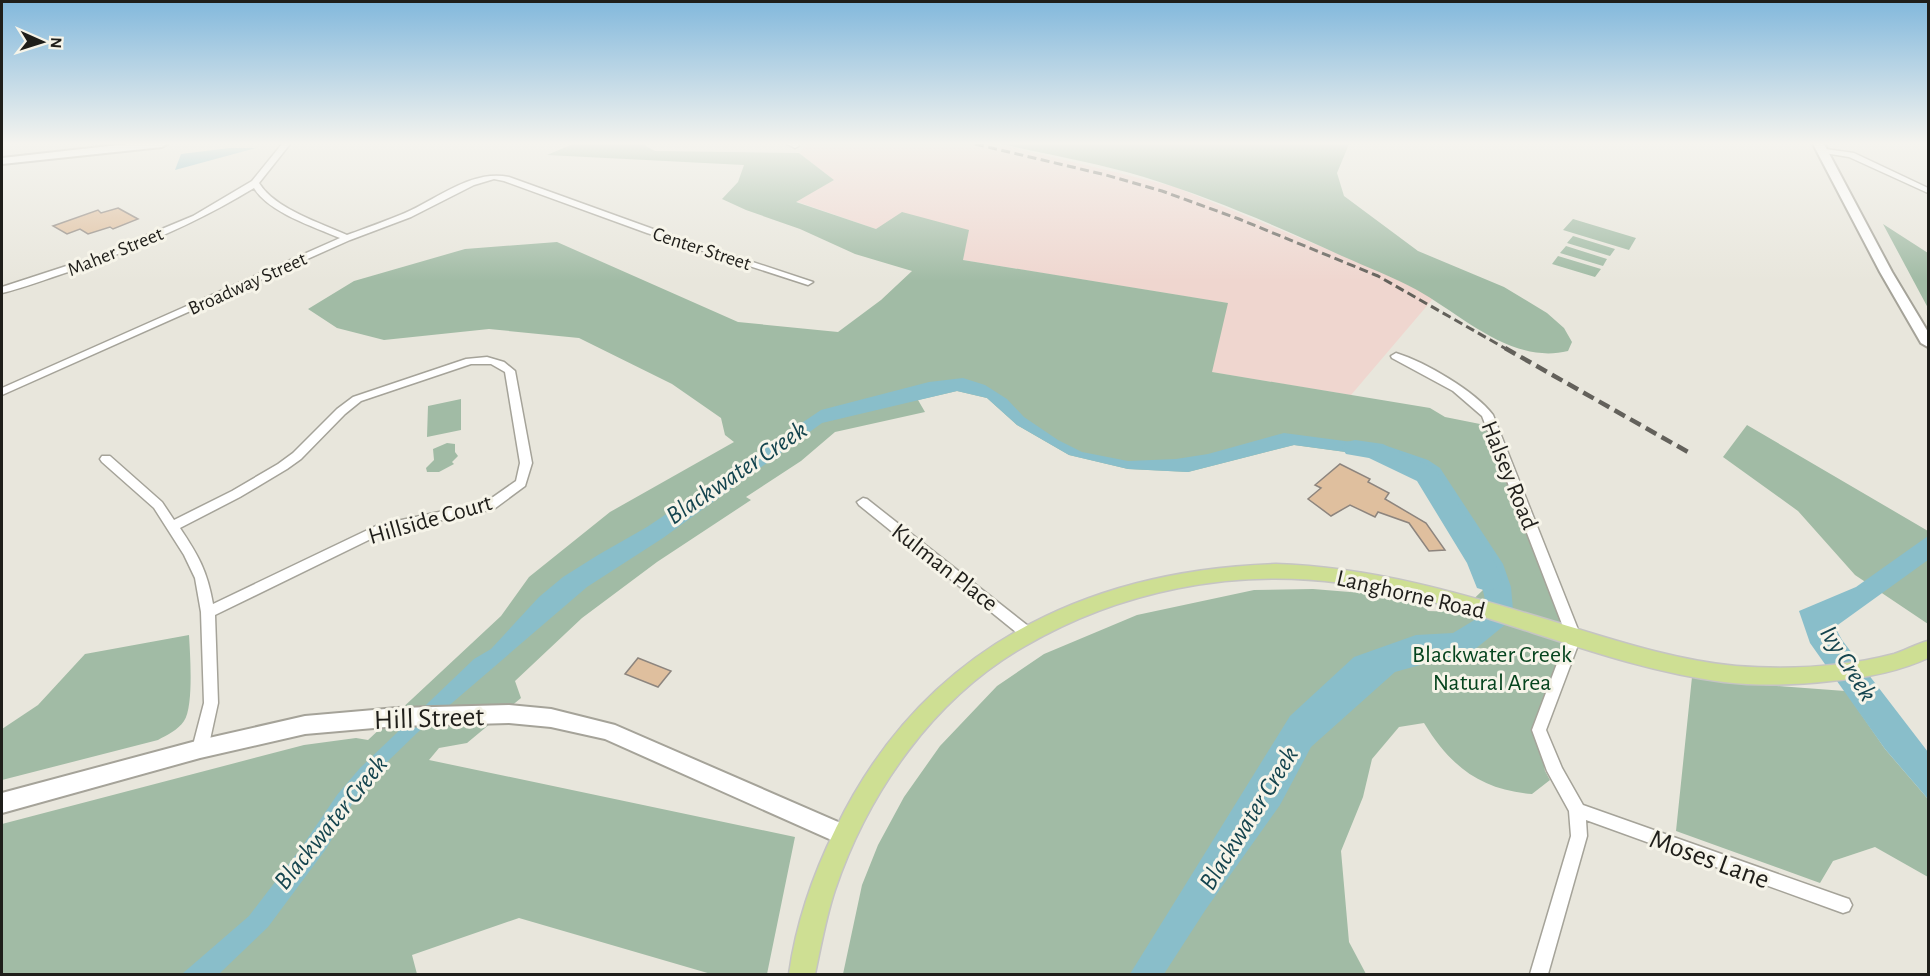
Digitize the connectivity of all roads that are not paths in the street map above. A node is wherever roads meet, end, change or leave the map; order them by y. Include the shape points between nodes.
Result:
1 (244, 190) edge
2 (258, 190) edge
3 (458, 190) edge
4 (533, 190) edge
5 (1842, 190) edge
6 (347, 238) junction
7 (808, 282) dead end
8 (2, 290) edge
9 (1929, 343) edge
10 (1396, 356) dead end
11 (2, 392) edge
12 (105, 459) dead end
13 (863, 502) dead end
14 (172, 526) junction
15 (208, 612) junction
16 (1027, 633) junction
17 (1566, 634) junction
18 (1929, 649) edge
19 (200, 749) junction
20 (2, 803) edge
21 (1577, 810) junction
22 (844, 835) junction
23 (1843, 905) dead end
24 (801, 975) edge
25 (1539, 975) edge

1 - 8 street, Maher Street via 198,217 134,246
2 - 6 street via 277,204
3 - 6 street, Broadway Street
4 - 7 street, Center Street
5 - 9 main road
6 - 11 street, Broadway Street
10 - 17 street, Halsey Road via 1448,383 1480,406 1486,415
12 - 14 street via 158,505
13 - 16 street, Kulman Place
14 - 15 street via 202,578
14 - 15 street, Hillside Court via 288,462 357,399 470,361 488,359 510,371 526,463 521,483 490,506 382,528
15 - 19 street via 212,703
16 - 17 main road, Langhorne Road via 1076,610 1134,591 1191,578 1283,572 1371,580
16 - 22 main road, Langhorne Road via 975,668 905,736 873,782
17 - 18 main road, Langhorne Road via 1652,660 1723,673 1807,675 1871,668 1909,659
17 - 21 street via 1539,730 1555,771
19 - 20 main road, Hill Street
19 - 22 main road, Hill Street via 305,725 490,714 551,718 608,731
21 - 23 street, Moses Lane
21 - 25 street via 1579,836
22 - 24 main road, Langhorne Road via 819,895

